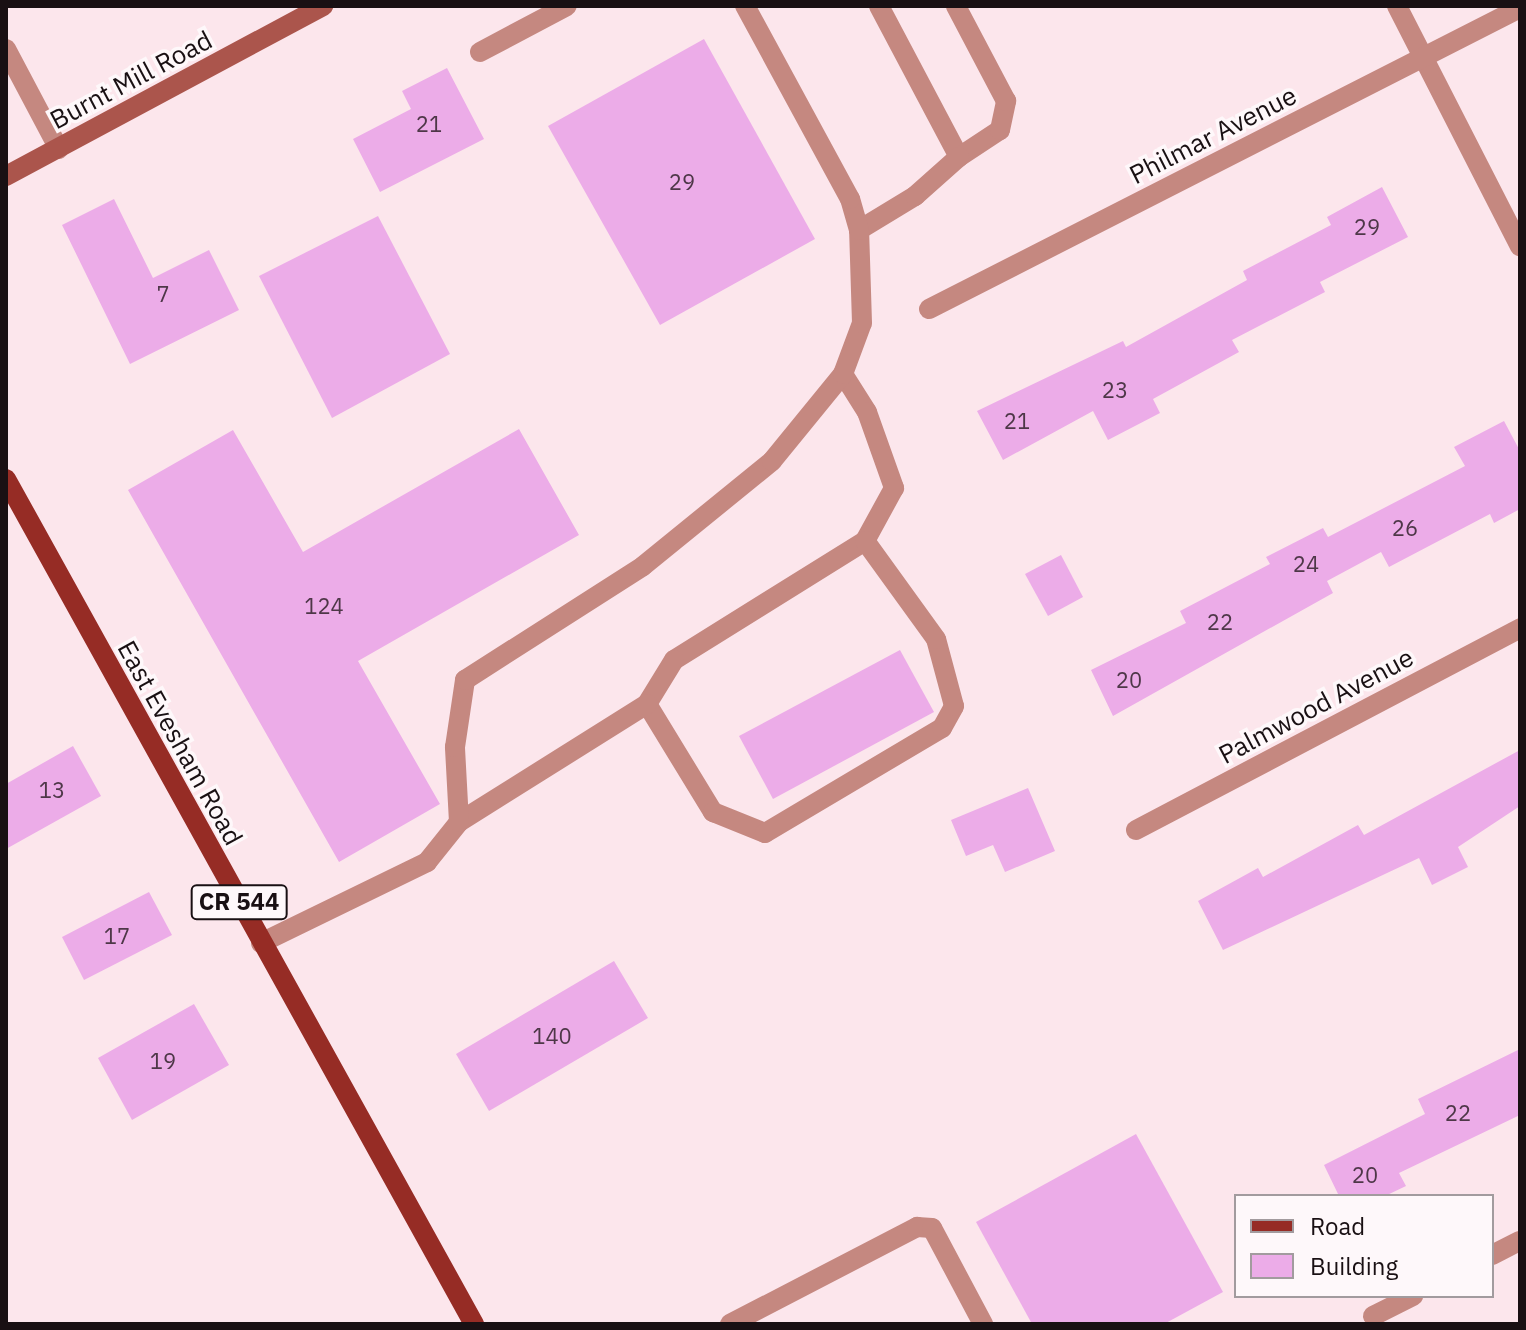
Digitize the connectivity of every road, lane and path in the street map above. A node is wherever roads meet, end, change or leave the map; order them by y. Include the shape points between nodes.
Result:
1 (323, 6) edge
2 (567, 6) edge
3 (745, 6) edge
4 (879, 6) edge
5 (956, 6) edge
6 (1397, 6) edge
7 (1520, 8) edge
8 (6, 49) edge
9 (480, 52) dead end
10 (1422, 58) junction
11 (59, 149) junction
12 (959, 157) junction
13 (6, 176) edge
14 (859, 230) junction
15 (1520, 246) edge
16 (929, 309) dead end
17 (843, 374) junction
18 (6, 479) edge
19 (865, 541) junction
20 (1520, 628) edge
21 (647, 704) junction
22 (459, 822) junction
23 (1136, 830) dead end
24 (261, 943) junction
25 (1520, 1241) edge
26 (1494, 1254) edge
27 (1409, 1298) edge
28 (1373, 1316) dead end
29 (474, 1324) edge
30 (730, 1324) edge
31 (983, 1324) edge

1 - 11 main road, Burnt Mill Road
2 - 9 street
3 - 14 street via 850,199
4 - 12 street
5 - 12 street via 1006,101 1000,130
6 - 10 street
7 - 10 street, Philmar Avenue
8 - 11 street
10 - 15 street
10 - 16 street, Philmar Avenue
11 - 13 main road, Burnt Mill Road
12 - 14 street via 915,196
14 - 17 street via 862,323
17 - 19 street via 867,412 894,488
17 - 22 street via 772,461 643,566 465,680 455,747
18 - 24 main road, East Evesham Road / CR 544
19 - 21 street via 674,660
19 - 21 street via 936,639 954,706 942,728 765,833 713,812
20 - 23 street, Palmwood Avenue
21 - 22 street
22 - 24 street via 427,862
24 - 29 main road, East Evesham Road / CR 544
25 - 26 street
27 - 28 street
30 - 31 street via 917,1227 932,1228

